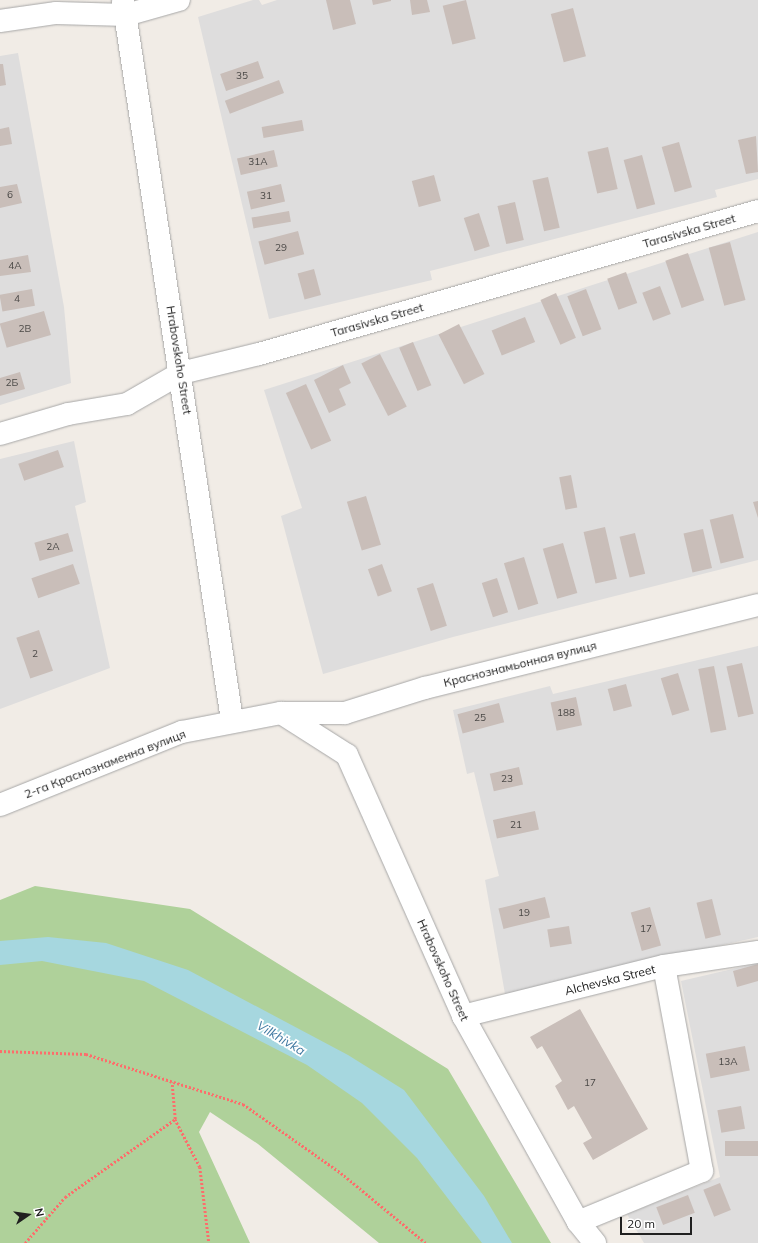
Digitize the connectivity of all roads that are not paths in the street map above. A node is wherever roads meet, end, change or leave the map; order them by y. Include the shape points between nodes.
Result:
1 (179, 0) edge
2 (125, 7) edge
3 (0, 21) edge
4 (758, 212) edge
5 (181, 373) junction
6 (0, 434) edge
7 (758, 605) edge
8 (281, 713) junction
9 (232, 720) junction
10 (0, 805) edge
11 (758, 952) edge
12 (664, 966) junction
13 (463, 1016) junction
14 (578, 1222) junction
15 (595, 1243) edge

1 - 2 street
2 - 3 street
2 - 5 street, Hrabovskoho Street
4 - 5 street, Tarasivska Street via 259,354
5 - 6 street, Tarasivska Street via 127,404 68,414
5 - 9 street, Hrabovskoho Street
7 - 8 street, Краснознамьонная вулиця via 425,688 346,713
8 - 9 street, 2-га Краснознаменна вулиця
8 - 13 street, Hrabovskoho Street via 347,755
9 - 10 street, 2-га Краснознаменна вулиця via 182,732
11 - 12 street, Alchevska Street
12 - 13 street, Alchevska Street
12 - 14 street via 702,1171
13 - 14 street, Hrabovskoho Street
14 - 15 street, Hrabovskoho Street

